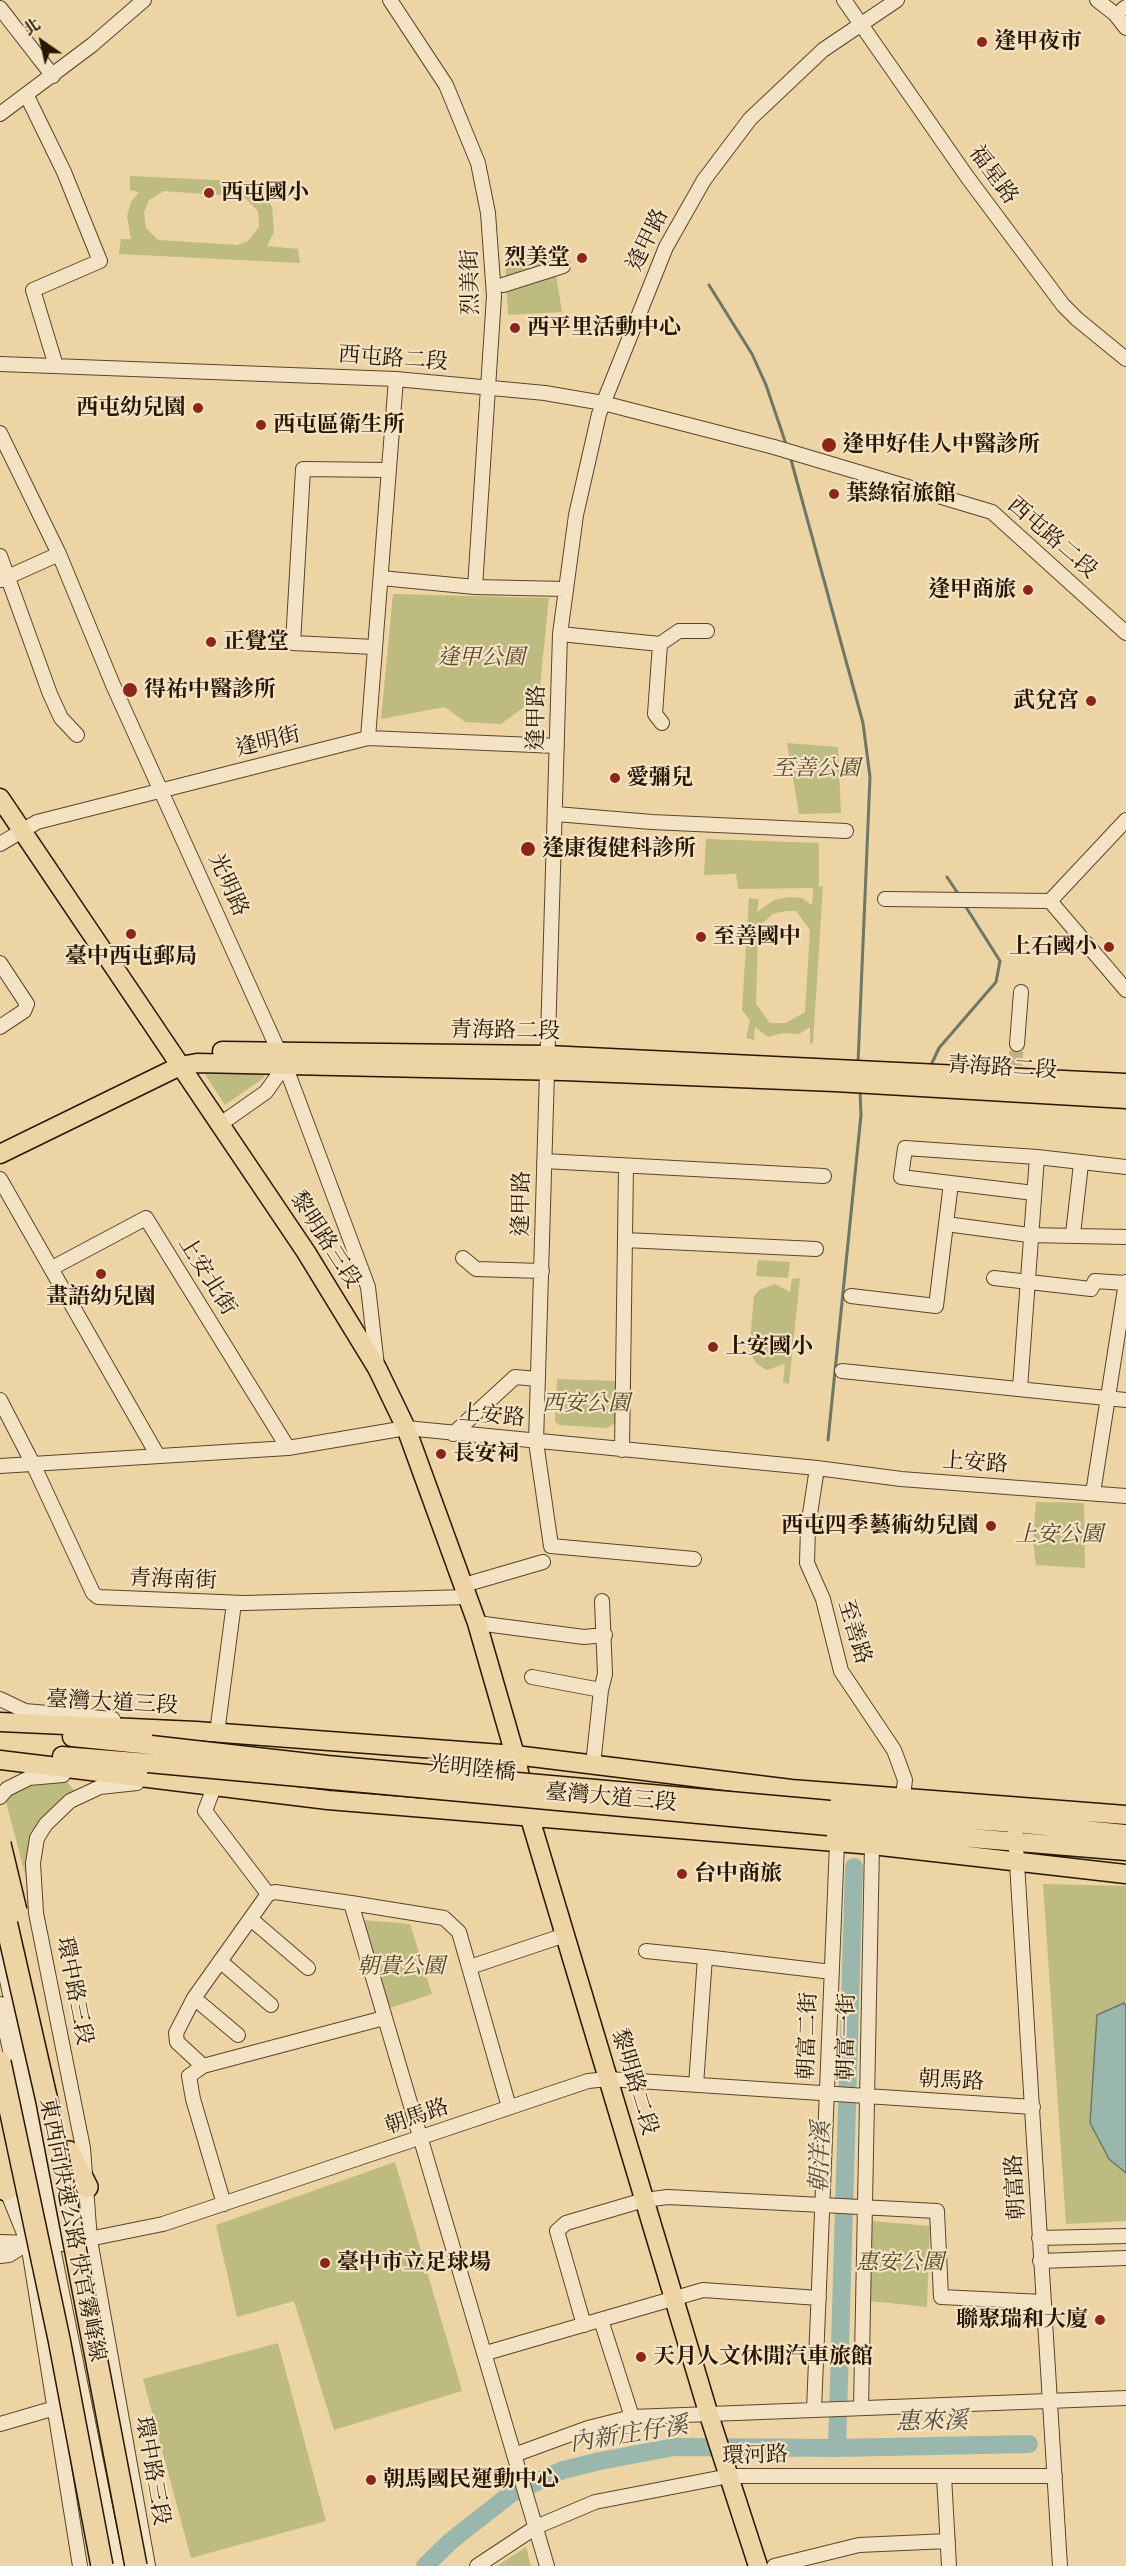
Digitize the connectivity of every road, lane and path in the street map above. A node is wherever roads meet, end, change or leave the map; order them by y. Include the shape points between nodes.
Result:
1 (144, 0) edge
2 (390, 0) edge
3 (844, 0) edge
4 (897, 0) edge
5 (1097, 0) edge
6 (0, 8) edge
7 (860, 23) junction
8 (1126, 28) edge
9 (53, 76) junction
10 (27, 96) junction
11 (0, 114) edge
12 (563, 266) dead end
13 (503, 285) dead end
14 (1126, 359) edge
15 (0, 364) edge
16 (56, 366) junction
17 (396, 379) junction
18 (489, 387) junction
19 (603, 403) junction
20 (0, 433) edge
21 (387, 470) junction
22 (59, 554) junction
23 (0, 556) edge
24 (4, 578) edge
25 (381, 578) junction
26 (475, 587) junction
27 (566, 590) junction
28 (707, 631) dead end
29 (1126, 633) edge
30 (560, 634) junction
31 (660, 644) junction
32 (374, 647) junction
33 (662, 723) dead end
34 (77, 735) dead end
35 (368, 738) junction
36 (557, 746) junction
37 (162, 790) junction
38 (0, 798) edge
39 (556, 814) junction
40 (1126, 820) edge
41 (22, 829) junction
42 (846, 831) dead end
43 (0, 844) edge
44 (885, 899) dead end
45 (1050, 901) junction
46 (0, 963) edge
47 (1126, 990) edge
48 (1021, 992) dead end
49 (0, 1027) edge
50 (1017, 1044) tunnel mouth
51 (282, 1058) junction
52 (547, 1063) junction
53 (180, 1066) junction
54 (877, 1078) junction
55 (1126, 1083) edge
56 (1126, 1099) edge
57 (219, 1125) junction
58 (0, 1154) edge
59 (1037, 1157) junction
60 (544, 1161) junction
61 (1081, 1164) junction
62 (626, 1166) junction
63 (1126, 1167) edge
64 (824, 1176) dead end
65 (0, 1179) edge
66 (951, 1183) junction
67 (1034, 1193) junction
68 (946, 1224) junction
69 (1073, 1234) junction
70 (1029, 1235) junction
71 (1126, 1237) edge
72 (625, 1240) junction
73 (816, 1249) dead end
74 (463, 1258) dead end
75 (51, 1268) junction
76 (542, 1271) junction
77 (994, 1278) dead end
78 (1029, 1282) junction
79 (1126, 1283) edge
80 (851, 1296) dead end
81 (1124, 1314) edge
82 (377, 1368) junction
83 (842, 1371) dead end
84 (538, 1379) junction
85 (1020, 1388) junction
86 (1110, 1399) junction
87 (0, 1400) edge
88 (1126, 1400) edge
89 (406, 1428) junction
90 (453, 1434) junction
91 (536, 1442) junction
92 (288, 1448) junction
93 (622, 1450) junction
94 (158, 1456) junction
95 (33, 1464) junction
96 (0, 1466) edge
97 (817, 1467) junction
98 (1093, 1493) junction
99 (1126, 1496) edge
100 (694, 1559) dead end
101 (543, 1562) dead end
102 (466, 1591) junction
103 (602, 1601) dead end
104 (234, 1603) junction
105 (477, 1623) junction
106 (605, 1635) junction
107 (532, 1677) dead end
108 (601, 1690) junction
109 (0, 1699) edge
110 (2, 1725) edge
111 (196, 1731) junction
112 (217, 1733) junction
113 (151, 1745) joint
114 (4, 1754) edge
115 (515, 1755) junction
116 (593, 1765) junction
117 (214, 1787) junction
118 (791, 1789) junction
119 (903, 1796) junction
120 (0, 1797) edge
121 (529, 1815) junction
122 (1126, 1815) edge
123 (829, 1818) junction
124 (1015, 1823) junction
125 (1126, 1834) edge
126 (837, 1843) junction
127 (0, 1844) edge
128 (872, 1845) junction
129 (1126, 1851) edge
130 (1016, 1861) junction
131 (1126, 1874) edge
132 (268, 1894) junction
133 (0, 1895) edge
134 (351, 1903) junction
135 (36, 1913) junction
136 (0, 1919) edge
137 (252, 1920) junction
138 (565, 1935) junction
139 (0, 1948) edge
140 (646, 1951) dead end
141 (705, 1957) junction
142 (220, 1961) junction
143 (470, 1967) junction
144 (308, 1968) dead end
145 (832, 1972) junction
146 (194, 1998) junction
147 (0, 2004) edge
148 (271, 2005) dead end
149 (384, 2018) junction
150 (238, 2035) dead end
151 (0, 2062) edge
152 (203, 2066) junction
153 (608, 2079) junction
154 (696, 2085) junction
155 (827, 2094) junction
156 (867, 2097) junction
157 (509, 2107) junction
158 (1033, 2107) junction
159 (0, 2115) edge
160 (419, 2139) junction
161 (3, 2181) edge
162 (87, 2187) junction
163 (644, 2200) junction
164 (224, 2204) junction
165 (822, 2205) junction
166 (865, 2207) junction
167 (1126, 2236) edge
168 (1039, 2238) junction
169 (90, 2240) junction
170 (0, 2242) edge
171 (28, 2243) junction
172 (58, 2243) junction
173 (0, 2256) edge
174 (1126, 2258) edge
175 (1040, 2261) junction
176 (819, 2298) junction
177 (674, 2299) junction
178 (1043, 2302) junction
179 (601, 2320) junction
180 (584, 2325) junction
181 (486, 2353) junction
182 (1126, 2398) edge
183 (1048, 2401) junction
184 (55, 2408) junction
185 (857, 2409) junction
186 (818, 2410) junction
187 (632, 2417) junction
188 (711, 2417) junction
189 (0, 2424) edge
190 (514, 2454) junction
191 (728, 2473) junction
192 (944, 2476) junction
193 (1055, 2476) junction
194 (536, 2527) junction
195 (948, 2541) junction
196 (80, 2566) edge
197 (102, 2566) edge
198 (117, 2566) edge
199 (127, 2566) edge
200 (136, 2566) edge
201 (148, 2566) edge
202 (477, 2566) edge
203 (547, 2566) edge
204 (758, 2566) edge
205 (774, 2566) edge
206 (949, 2566) edge
207 (1060, 2566) edge

1 - 9 street
2 - 18 street, 烈美街 via 446,85 478,163 488,213 494,285
3 - 7 street, 福星路
4 - 7 street, 逢甲路
5 - 8 street
6 - 9 street
7 - 14 street, 福星路 via 968,178 1063,304
7 - 19 street, 逢甲路 via 792,78 750,119 721,156 666,247
9 - 10 street
10 - 11 street
10 - 16 street via 64,172 100,261 33,290
12 - 13 street
15 - 16 street, 西屯路二段
16 - 17 street, 西屯路二段
17 - 18 street, 西屯路二段
17 - 21 street
18 - 19 street, 西屯路二段
18 - 26 street, 烈美街
19 - 27 street, 逢甲路 via 578,505
19 - 29 street, 西屯路二段 via 777,448 992,512
20 - 22 street, 光明路
21 - 25 street
21 - 32 street via 303,469 292,643
22 - 24 street
22 - 37 street, 光明路
23 - 24 street
24 - 34 street via 61,718
25 - 26 street
25 - 32 street
26 - 27 street
27 - 30 street, 逢甲路
28 - 31 street via 679,631
30 - 31 street
30 - 36 street, 逢甲路
31 - 33 street via 655,714
32 - 35 street
35 - 36 street, 逢明街
35 - 37 street, 逢明街
36 - 39 street, 逢甲路
37 - 41 street, 逢明街
37 - 51 street, 光明路
38 - 41 main road, 黎明路三段
39 - 42 street
39 - 52 street, 逢甲路
40 - 45 street
41 - 43 street, 逢明街
41 - 53 main road, 黎明路三段
44 - 45 street
45 - 47 street
46 - 49 street via 27,1004 24,1011
48 - 50 street
51 - 52 main road, 青海路二段
51 - 53 main road, 青海路二段 via 190,1052
51 - 57 street via 266,1092
51 - 82 street, 光明路 via 368,1287
52 - 54 main road, 青海路二段
52 - 60 street, 逢甲路
53 - 57 main road, 黎明路三段
53 - 58 main road, 青海路二段
54 - 55 main road, 青海路二段 via 1014,1072
54 - 56 main road, 青海路二段
57 - 82 main road, 黎明路三段 via 306,1252
59 - 61 street
59 - 66 street via 905,1148 901,1177
59 - 67 street
60 - 62 street
60 - 76 street, 逢甲路
61 - 63 street
61 - 69 street
62 - 64 street
62 - 72 street
65 - 75 street
66 - 67 street
66 - 68 street
67 - 70 street
68 - 70 street
68 - 80 street via 936,1306
69 - 70 street
69 - 71 street
70 - 78 street
72 - 73 street
72 - 93 street
74 - 76 street via 476,1269
75 - 92 street, 上安北街 via 146,1218
75 - 94 street
76 - 84 street, 逢甲路
77 - 78 street
78 - 79 street via 1091,1289 1095,1281
78 - 85 street
79 - 81 street
81 - 86 street
82 - 89 main road, 黎明路三段
83 - 85 street
84 - 90 street via 515,1377
84 - 91 street, 逢甲路
85 - 86 street
86 - 88 street
86 - 98 street
87 - 95 street, 青海南街
89 - 90 street, 上安路
89 - 92 street, 上安路
89 - 102 main road, 黎明路三段
90 - 91 street, 上安路
91 - 93 street, 上安路
91 - 100 street, 逢甲路 via 551,1546
92 - 94 street, 上安路
93 - 97 street, 上安路
94 - 95 street, 上安路
95 - 96 street, 上安路
95 - 104 street, 青海南街 via 98,1597
97 - 98 street, 上安路 via 901,1479
97 - 119 street, 至善路 via 807,1563 823,1599 841,1671 894,1750 905,1780
98 - 99 street, 上安路
101 - 102 street, 青海南街
102 - 104 street, 青海南街
102 - 105 main road, 黎明路三段
103 - 106 street
104 - 112 street
105 - 106 street via 584,1637
105 - 115 main road, 黎明路三段
106 - 108 street
107 - 108 street
108 - 116 street
109 - 111 street via 25,1711 164,1724
110 - 111 main road, 臺灣大道三段
110 - 113 main road, 臺灣大道三段
111 - 112 main road, 臺灣大道三段
112 - 115 main road, 臺灣大道三段
113 - 123 main road, 光明陸橋, bridge
114 - 117 main road, 臺灣大道三段 via 92,1772
114 - 123 main road, 光明陸橋, bridge
115 - 116 main road, 臺灣大道三段
115 - 121 main road, 黎明路二段
116 - 118 main road, 臺灣大道三段
117 - 120 street via 47,1774 29,1778
117 - 121 main road, 臺灣大道三段
117 - 132 street via 205,1811
117 - 135 street, 環中路三段 via 123,1783 100,1787 70,1801 37,1838 33,1863
118 - 119 main road, 臺灣大道三段
118 - 123 main road, 臺灣大道三段
119 - 124 main road, 臺灣大道三段
121 - 126 main road, 臺灣大道三段
121 - 138 main road, 黎明路二段
122 - 124 main road, 臺灣大道三段
123 - 124 main road, 臺灣大道三段
124 - 125 main road, 臺灣大道三段
124 - 129 main road, 臺灣大道三段
124 - 130 street, 朝富路
126 - 128 main road, 臺灣大道三段
126 - 145 street, 朝富二街
127 - 162 highway, bridge via 69,2152
128 - 130 main road, 臺灣大道三段
128 - 156 street, 朝富一街
130 - 131 main road, 臺灣大道三段
130 - 158 street, 朝富路
132 - 134 street
132 - 137 street
133 - 200 highway, 東西向快速公路 快官霧峰線, bridge via 47,2101
134 - 143 street via 444,1918 459,1932
134 - 149 street
135 - 136 street
135 - 162 street, 環中路三段 via 84,2148
137 - 142 street
137 - 144 street
138 - 143 street
138 - 153 main road, 黎明路二段
139 - 172 street, 環中路三段
140 - 141 street
141 - 145 street
141 - 154 street
142 - 146 street
142 - 148 street
143 - 157 street
145 - 155 street, 朝富二街
146 - 150 street
146 - 152 street via 176,2037
147 - 172 street, 環中路三段
149 - 152 street
149 - 160 street
151 - 197 highway, 東西向快速公路 快官霧峰線, bridge
152 - 164 street via 189,2076
153 - 154 street, 朝馬路
153 - 157 street, 朝馬路 via 588,2081
153 - 163 main road, 黎明路二段
154 - 155 street, 朝馬路
155 - 156 street, 朝馬路
155 - 165 street, 朝富二街
156 - 158 street, 朝馬路
156 - 166 street, 朝富一街
157 - 160 street, 朝馬路
158 - 168 street, 朝富路
159 - 161 highway via 8,2150
160 - 164 street, 朝馬路
160 - 181 street
161 - 171 street
162 - 169 street, 環中路三段
163 - 165 street via 668,2197
163 - 177 main road, 黎明路二段
163 - 180 street via 566,2223 556,2231
164 - 169 street, 朝馬路 via 163,2224
165 - 166 street
165 - 176 street, 朝富二街
166 - 178 street via 937,2211 941,2297
166 - 185 street, 朝富一街
167 - 168 street
168 - 175 street, 朝富路
169 - 172 street, 朝馬路
169 - 201 street, 環中路三段
170 - 171 street, 朝馬路
171 - 172 street, 朝馬路
171 - 173 street, 朝馬路
171 - 184 street
172 - 198 street, 環中路三段
172 - 199 street, 環中路三段
174 - 175 street
175 - 178 street, 朝富路
176 - 177 street via 703,2290
176 - 186 street, 朝富二街
177 - 179 street
177 - 188 main road, 黎明路二段
178 - 183 street, 朝富路
179 - 180 street
179 - 187 street
180 - 181 street
181 - 190 street
182 - 183 street
183 - 185 street
183 - 193 street, 朝富路
184 - 189 street
184 - 196 street
185 - 186 street
186 - 188 street
187 - 188 street
187 - 190 street
188 - 191 main road, 黎明路二段
190 - 194 street
191 - 192 street, 環河路
191 - 194 street, 環河路 via 595,2502
191 - 204 main road
192 - 193 street, 環河路
192 - 195 street
193 - 207 street, 朝富路
194 - 202 street, 環河路
194 - 203 street
195 - 205 street via 859,2545
195 - 206 street

